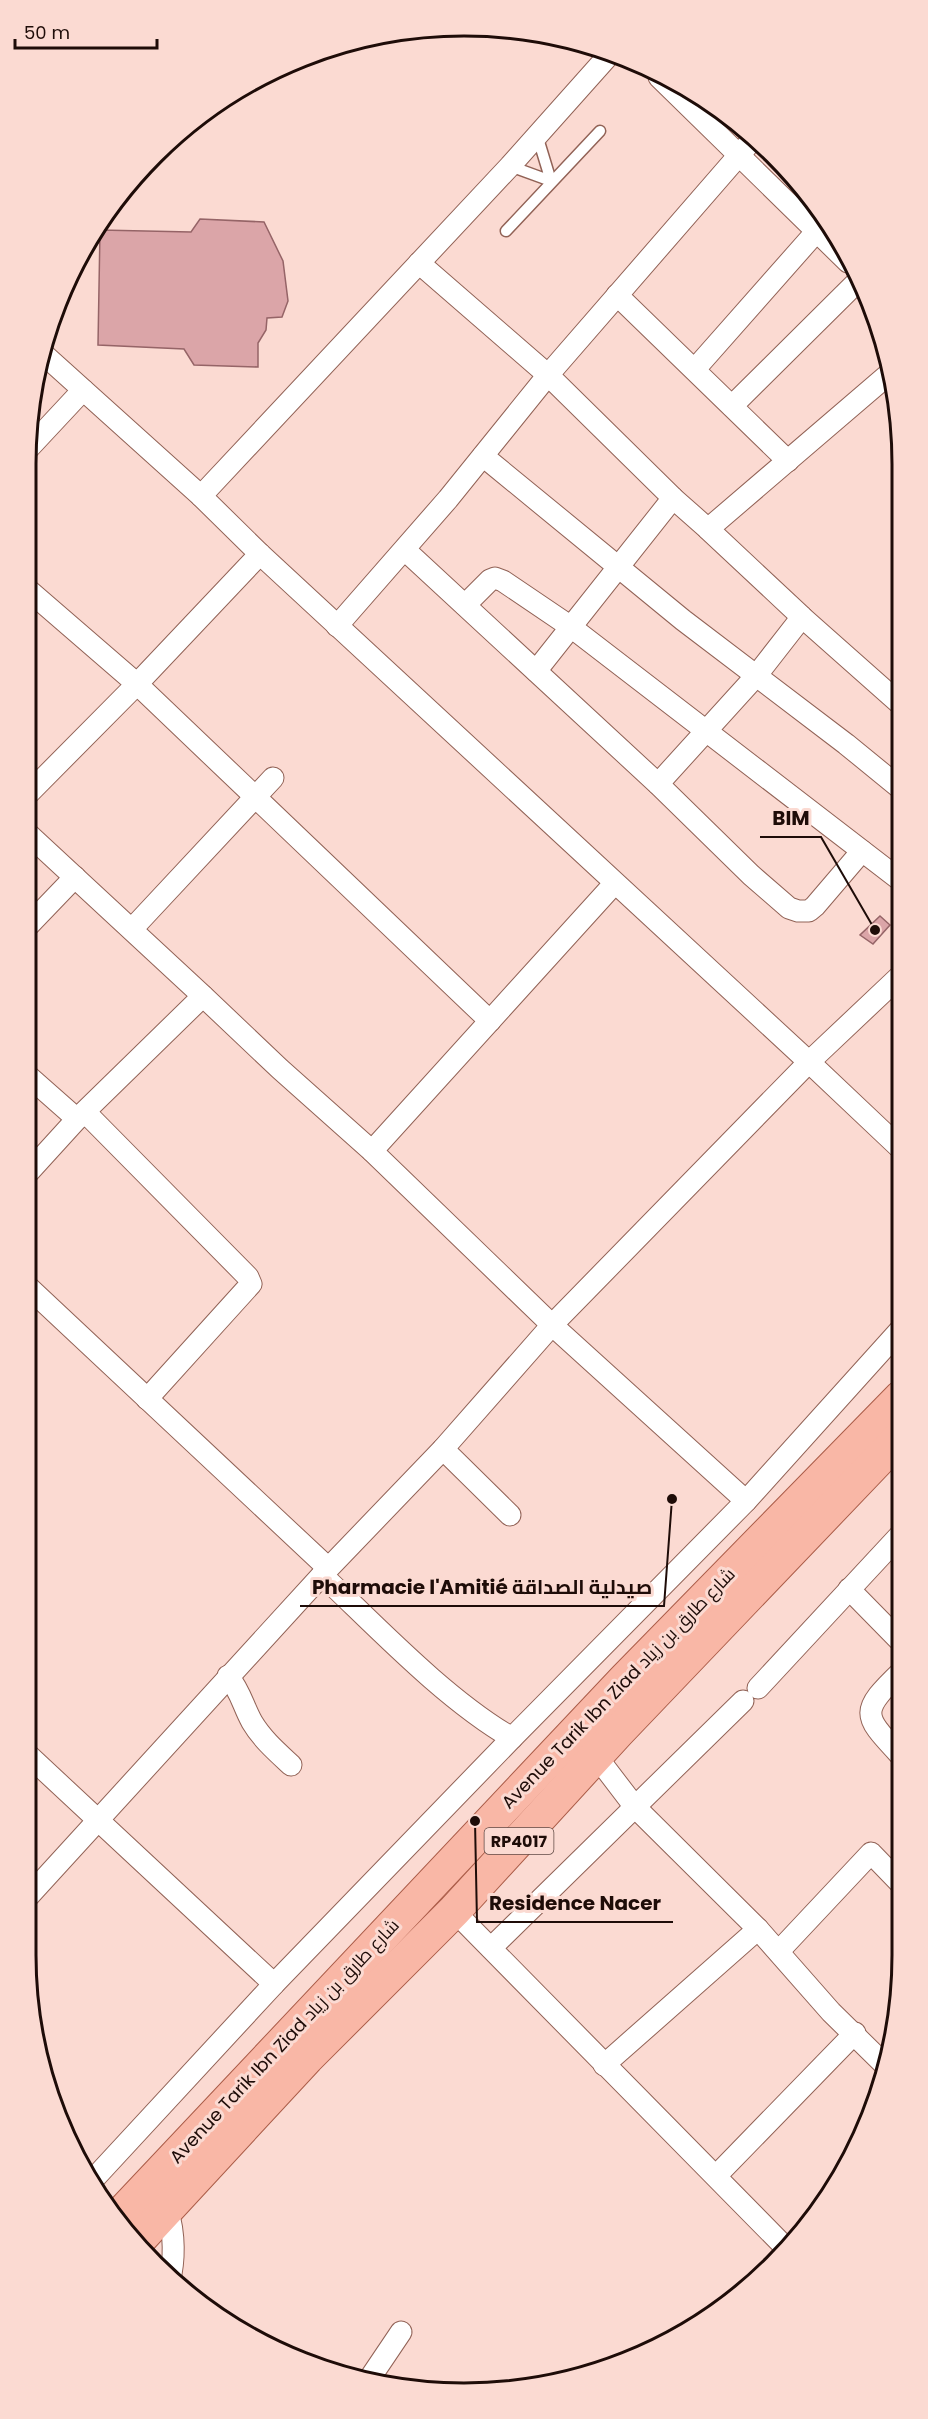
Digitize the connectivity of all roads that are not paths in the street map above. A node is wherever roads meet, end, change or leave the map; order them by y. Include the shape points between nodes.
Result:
1 (605, 60) edge
2 (683, 96) edge
3 (600, 131) dead end
4 (537, 135) junction
5 (747, 147) edge
6 (510, 166) junction
7 (551, 181) junction
8 (506, 231) dead end
9 (816, 232) junction
10 (835, 250) edge
11 (419, 263) junction
12 (853, 286) edge
13 (617, 295) junction
14 (49, 360) edge
15 (694, 369) junction
16 (548, 375) junction
17 (883, 379) edge
18 (83, 390) junction
19 (732, 406) junction
20 (37, 439) edge
21 (483, 456) junction
22 (788, 462) junction
23 (201, 496) junction
24 (673, 498) junction
25 (708, 529) junction
26 (405, 550) junction
27 (260, 554) junction
28 (618, 568) junction
29 (36, 597) edge
30 (465, 605) junction
31 (802, 617) junction
32 (337, 626) junction
33 (571, 627) junction
34 (536, 671) junction
35 (756, 676) junction
36 (137, 684) junction
37 (892, 697) edge
38 (708, 730) junction
39 (273, 777) dead end
40 (892, 781) edge
41 (658, 784) junction
42 (36, 785) edge
43 (255, 797) junction
44 (36, 841) edge
45 (862, 851) junction
46 (892, 874) edge
47 (75, 877) junction
48 (614, 884) junction
49 (36, 918) edge
50 (132, 929) junction
51 (892, 984) edge
52 (204, 996) junction
53 (490, 1021) junction
54 (809, 1062) junction
55 (36, 1082) edge
56 (81, 1116) junction
57 (892, 1141) edge
58 (372, 1151) junction
59 (36, 1164) edge
60 (36, 1294) edge
61 (552, 1325) junction
62 (892, 1339) edge
63 (147, 1399) junction
64 (892, 1406) edge
65 (892, 1445) edge
66 (443, 1449) junction
67 (746, 1501) junction
68 (510, 1515) dead end
69 (892, 1544) edge
70 (325, 1572) junction
71 (849, 1589) junction
72 (892, 1633) edge
73 (228, 1676) junction
74 (892, 1681) edge
75 (512, 1738) junction
76 (892, 1746) edge
77 (596, 1756) junction
78 (36, 1762) edge
79 (291, 1765) dead end
80 (635, 1807) junction
81 (96, 1819) junction
82 (892, 1875) edge
83 (36, 1888) edge
84 (454, 1911) junction
85 (758, 1929) junction
86 (491, 1948) junction
87 (779, 1951) junction
88 (274, 1984) junction
89 (855, 2033) junction
90 (879, 2058) edge
91 (604, 2065) junction
92 (97, 2175) edge
93 (716, 2176) junction
94 (153, 2181) junction
95 (168, 2210) junction
96 (122, 2213) edge
97 (142, 2237) edge
98 (781, 2243) edge
99 (171, 2267) edge
100 (400, 2332) dead end
101 (373, 2373) edge

1 - 4 street
2 - 5 street
3 - 7 lane
4 - 6 street
4 - 7 lane
5 - 9 street
5 - 13 street
6 - 7 lane
6 - 11 street
7 - 8 lane
9 - 10 street
9 - 15 street
11 - 16 street
11 - 23 street
12 - 19 street
13 - 15 street
13 - 16 street
14 - 18 street
15 - 19 street
16 - 21 street
16 - 24 street
17 - 22 street
18 - 20 street
18 - 23 street
19 - 22 street
21 - 26 street
21 - 28 street
22 - 25 street
23 - 27 street
24 - 25 street
24 - 28 street
25 - 31 street
26 - 30 street
26 - 32 street
27 - 32 street
27 - 36 street
28 - 33 street
28 - 35 street
29 - 36 street
30 - 33 street via 490,580 498,578
30 - 34 street
31 - 35 street
31 - 37 street
32 - 48 street
33 - 34 street
33 - 38 street
34 - 41 street
35 - 38 street
35 - 40 street
36 - 42 street
36 - 43 street
38 - 41 street
38 - 45 street
39 - 43 street
41 - 45 street via 751,874 789,908 798,911 809,911 815,906
43 - 50 street
43 - 53 street
44 - 47 street
45 - 46 street
47 - 49 street
47 - 50 street
48 - 53 street
48 - 54 street
50 - 52 street
51 - 54 street
52 - 56 street
52 - 58 street
53 - 58 street
54 - 57 street
54 - 61 street
55 - 56 street
56 - 59 street
56 - 63 street via 251,1284
58 - 61 street
60 - 63 street
61 - 66 street
61 - 67 street
62 - 67 street
63 - 70 street
64 - 94 main road, Avenue Tarik Ibn Ziad شارع طارق بن زياد / RP4017 via 601,1704
65 - 77 main road, Avenue Tarik Ibn Ziad شارع طارق بن زياد / RP4017
66 - 68 street
66 - 70 street
67 - 75 street
69 - 71 street
70 - 73 street
70 - 75 street via 425,1671
71 - 72 street
71 - 80 street via 751,1694
73 - 79 street via 238,1688 253,1724
73 - 81 street
74 - 76 street via 878,1694 869,1718
75 - 88 street
77 - 80 street
77 - 84 main road, Avenue Tarik Ibn Ziad شارع طارق بن زياد / RP4017
78 - 81 street
80 - 85 street
80 - 86 street
81 - 83 street
81 - 88 street
82 - 87 street via 871,1853
84 - 86 street
84 - 95 main road, Avenue Tarik Ibn Ziad شارع طارق بن زياد / RP4017 via 307,2058
85 - 87 street
85 - 91 street
86 - 91 street
87 - 89 street via 831,2012
88 - 92 street
89 - 90 street
89 - 93 street
91 - 93 street
93 - 98 street
94 - 95 street
94 - 96 main road, Avenue Tarik Ibn Ziad شارع طارق بن زياد / RP4017
95 - 97 main road, Avenue Tarik Ibn Ziad شارع طارق بن زياد / RP4017
95 - 99 street via 173,2243
100 - 101 street

